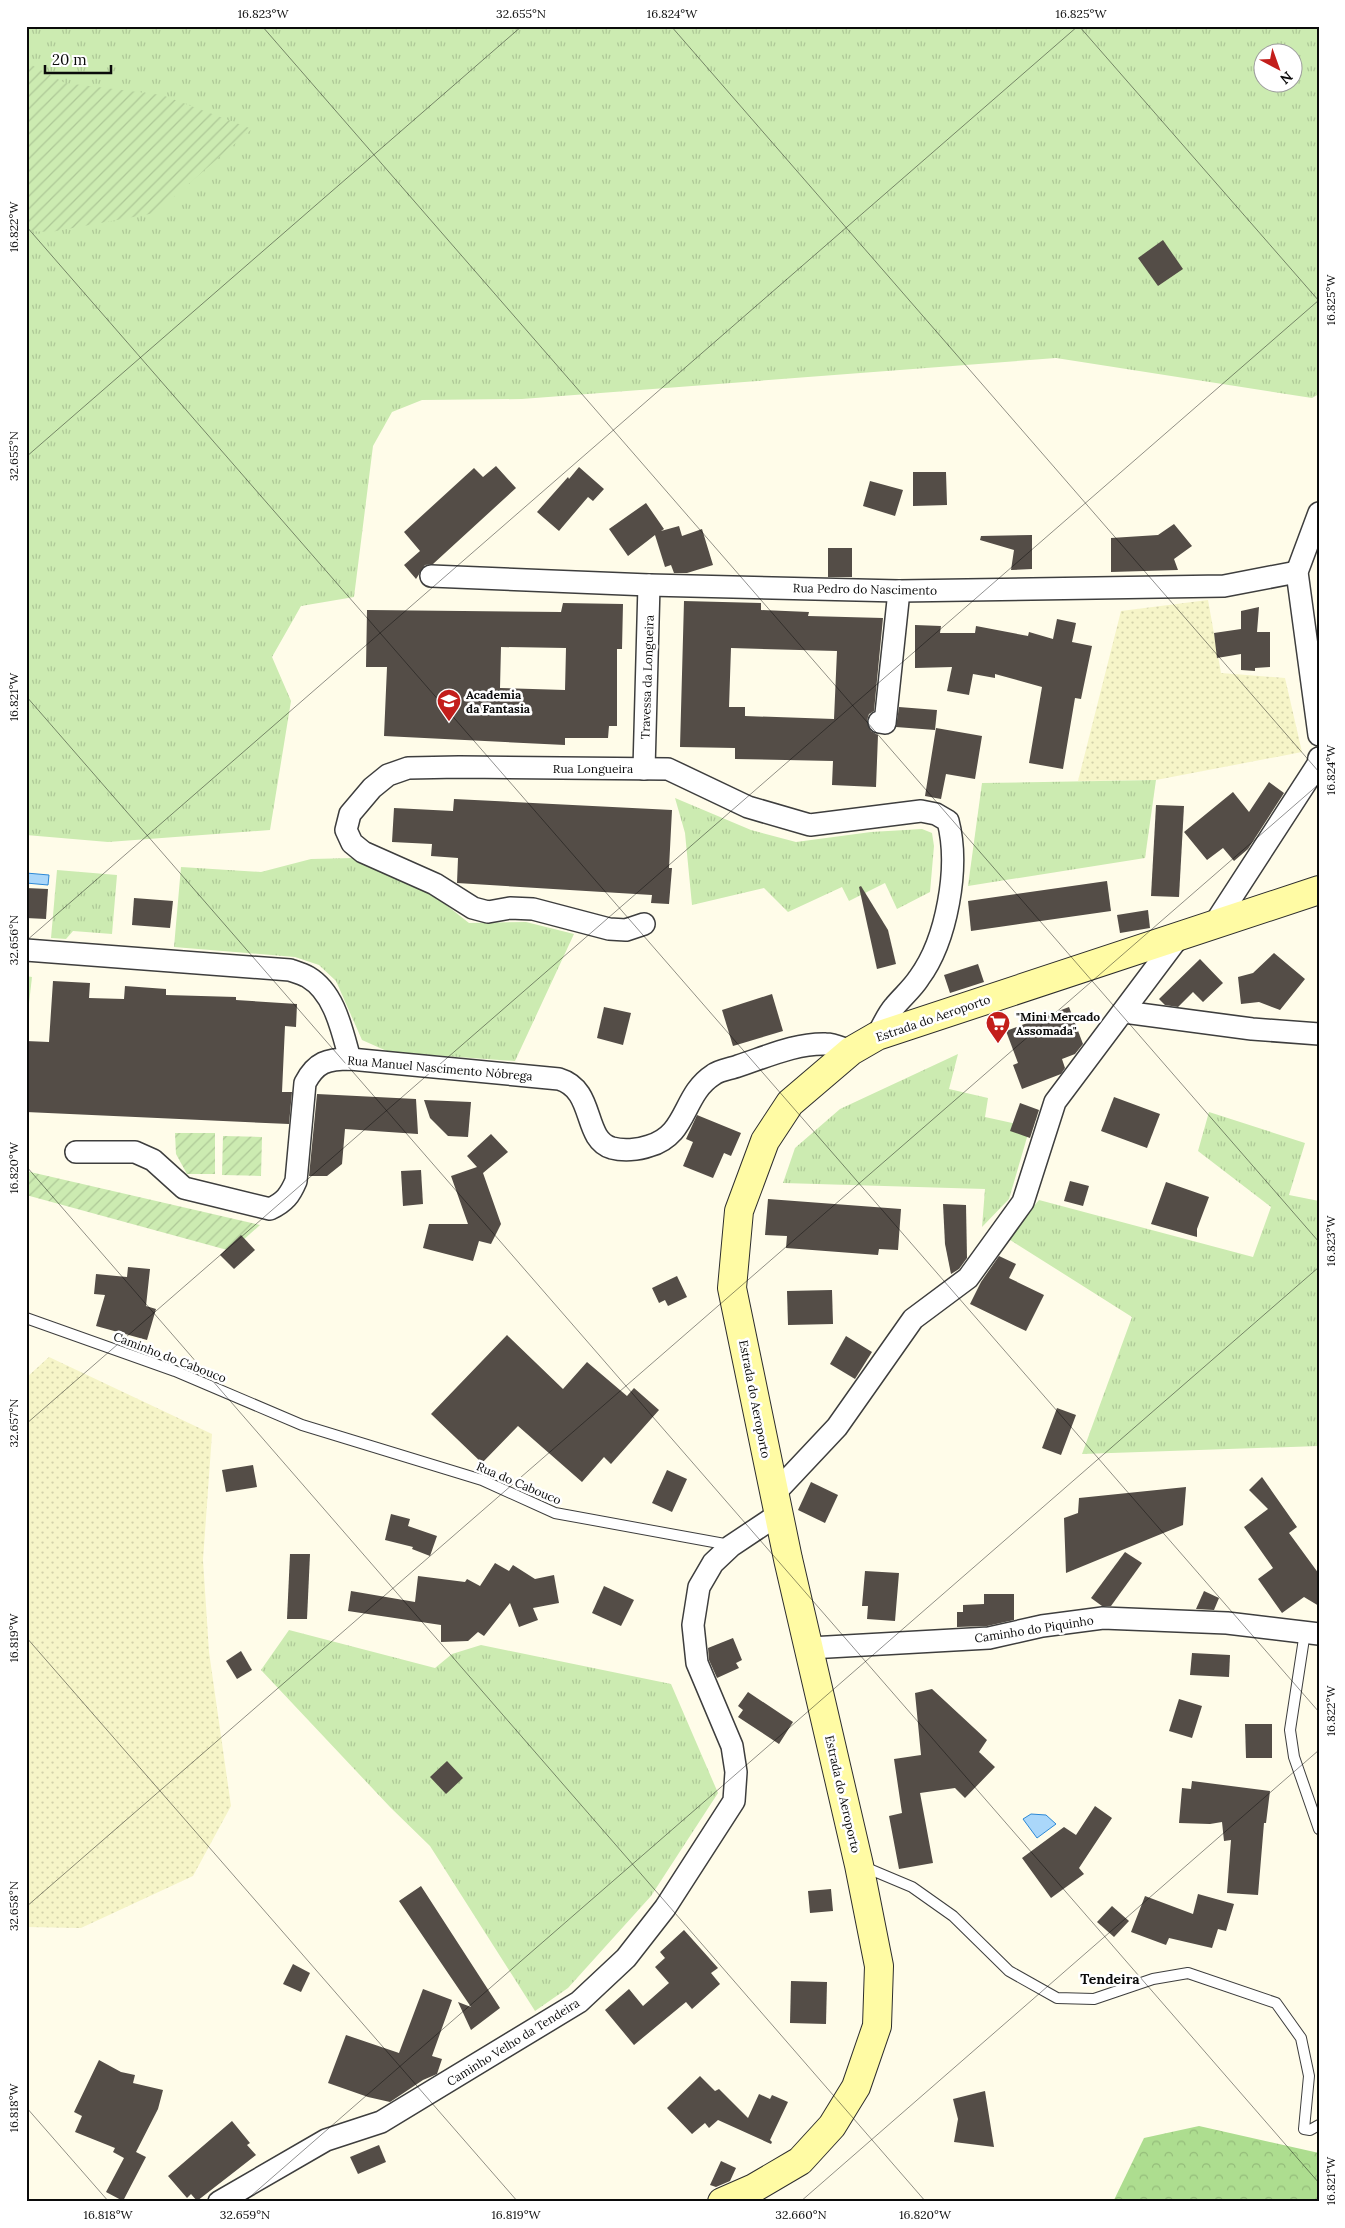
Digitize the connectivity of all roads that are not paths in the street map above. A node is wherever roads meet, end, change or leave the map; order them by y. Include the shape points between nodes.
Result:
1 (1319, 513) edge
2 (1297, 572) junction
3 (431, 576) dead end
4 (649, 585) junction
5 (900, 590) junction
6 (879, 722) dead end
7 (1318, 728) edge
8 (1319, 758) edge
9 (644, 769) junction
10 (1319, 890) edge
11 (644, 924) dead end
12 (1213, 926) junction
13 (1178, 938) junction
14 (26, 950) edge
15 (1124, 1012) junction
16 (1319, 1034) edge
17 (876, 1036) junction
18 (852, 1051) junction
19 (350, 1059) junction
20 (76, 1152) dead end
21 (26, 1318) edge
22 (302, 1425) joint
23 (777, 1504) junction
24 (731, 1546) junction
25 (1312, 1633) edge
26 (810, 1648) junction
27 (1319, 1829) edge
28 (859, 1865) junction
29 (1319, 2125) edge
30 (219, 2202) edge
31 (722, 2202) edge

1 - 2 street
2 - 5 street, Rua Pedro do Nascimento via 1224,586
2 - 7 street
3 - 4 street, Rua Pedro do Nascimento
4 - 5 street, Rua Pedro do Nascimento
4 - 9 street, Travessa da Longueira
5 - 6 street via 885,723
8 - 12 street
9 - 11 street, Rua Longueira via 408,768 388,775 372,788 350,814 346,830 352,843 363,852 435,884 473,908 488,912 510,908 533,909 609,929 626,930
9 - 17 street, Rua Longueira via 668,769 748,807 810,825 921,811 948,821 952,838 947,912 938,946 919,978 892,1008
10 - 12 main road, Estrada do Aeroporto
12 - 13 main road, Estrada do Aeroporto
13 - 15 street, Caminho Velho da Tendeira
13 - 17 main road, Estrada do Aeroporto
14 - 19 street via 290,970 307,976 319,986 336,1012
15 - 16 street via 1252,1029
15 - 23 street, Caminho Velho da Tendeira via 1054,1102 1023,1202 968,1278 913,1319
17 - 18 main road, Estrada do Aeroporto
18 - 19 street, Rua Manuel Nascimento Nóbrega via 827,1044 792,1048 713,1075 693,1095 669,1138 640,1149 606,1145 590,1124 586,1105 570,1082
18 - 23 main road, Estrada do Aeroporto via 790,1103 765,1141 739,1211 732,1288
19 - 20 street, Rua Manuel Nascimento Nóbrega via 323,1062 305,1083 296,1181 291,1194 270,1208 184,1188 154,1160 134,1152
21 - 22 lane, Caminho do Cabouco via 175,1371
22 - 24 lane, Rua do Cabouco via 482,1480 555,1513
23 - 24 street, Caminho Velho da Tendeira
23 - 26 main road, Estrada do Aeroporto
24 - 30 street, Caminho Velho da Tendeira via 713,1563 699,1586 693,1625 697,1663 732,1746 736,1772 734,1801 665,1908 626,1958 579,2002 381,2122 326,2140
25 - 26 street, Caminho do Piquinho via 1227,1623 1103,1618 1042,1626 989,1638
25 - 27 lane via 1290,1730 1294,1757
26 - 28 main road, Estrada do Aeroporto
28 - 29 lane via 912,1887 953,1916 1010,1971 1057,1998 1094,1999 1153,1979 1188,1974 1276,2003 1301,2038 1309,2076 1304,2129 1310,2130
28 - 31 main road, Estrada do Aeroporto via 879,1966 877,2026 856,2087 832,2126 800,2161

